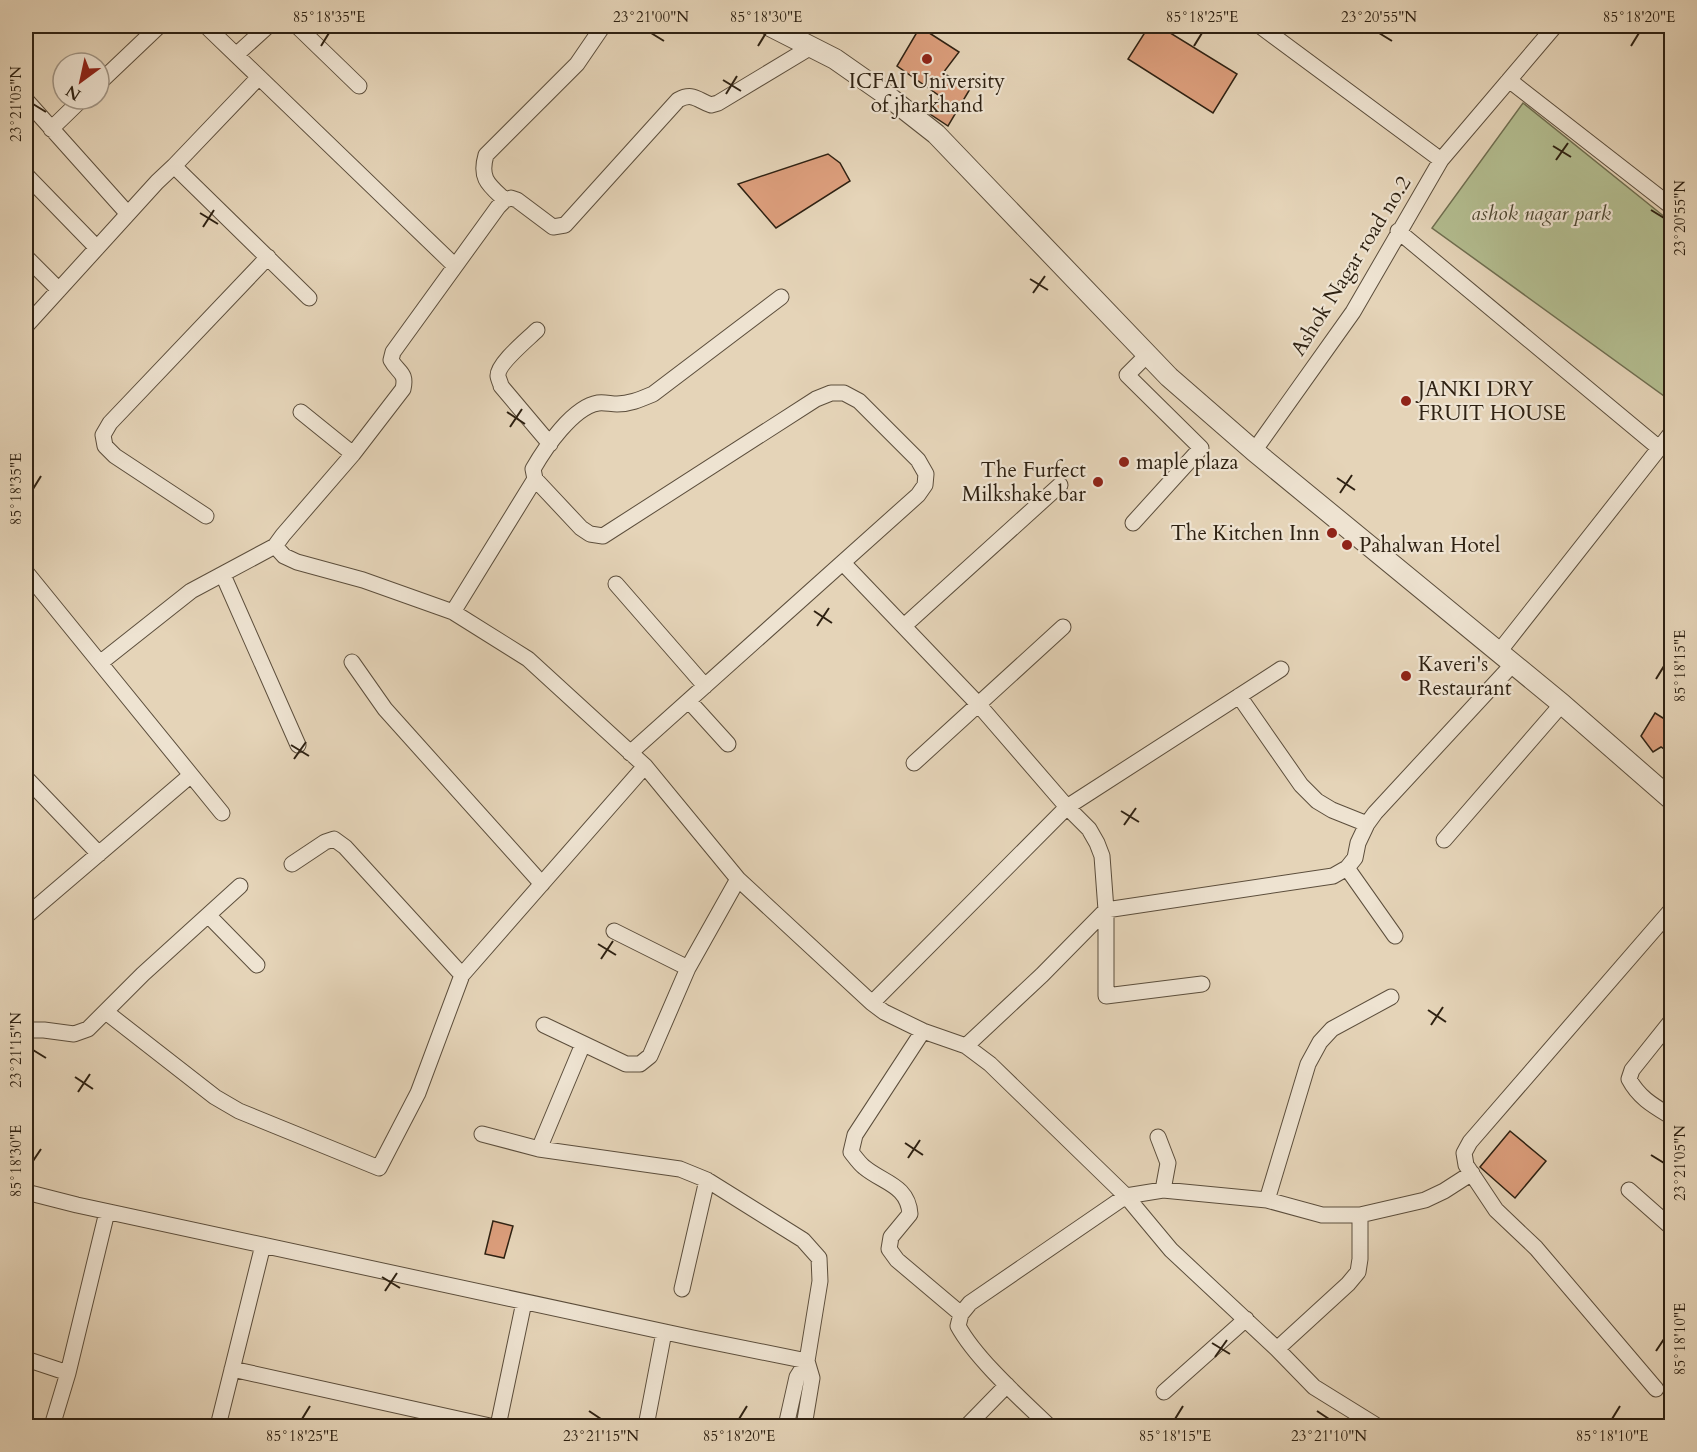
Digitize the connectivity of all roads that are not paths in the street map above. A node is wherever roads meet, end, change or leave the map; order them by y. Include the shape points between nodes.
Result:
1 (159, 26) edge
2 (206, 26) edge
3 (268, 26) edge
4 (297, 26) edge
5 (603, 26) edge
6 (770, 26) edge
7 (1260, 26) edge
8 (1555, 26) edge
9 (811, 47) junction
10 (236, 55) junction
11 (111, 72) edge
12 (259, 76) junction
13 (1509, 80) junction
14 (359, 86) dead end
15 (26, 100) edge
16 (70, 111) edge
17 (51, 129) junction
18 (1441, 160) junction
19 (174, 166) junction
20 (26, 175) edge
21 (506, 200) junction
22 (1671, 207) edge
23 (128, 214) junction
24 (1398, 231) junction
25 (97, 248) junction
26 (26, 257) edge
27 (268, 257) junction
28 (455, 266) junction
29 (59, 290) junction
30 (782, 297) dead end
31 (309, 298) dead end
32 (26, 326) edge
33 (537, 330) dead end
34 (1147, 355) junction
35 (302, 412) dead end
36 (1671, 432) edge
37 (550, 444) junction
38 (1659, 448) junction
39 (1254, 451) junction
40 (353, 454) junction
41 (535, 479) junction
42 (1060, 485) dead end
43 (206, 516) dead end
44 (1133, 523) dead end
45 (275, 546) junction
46 (843, 563) junction
47 (26, 573) edge
48 (223, 576) junction
49 (616, 584) dead end
50 (453, 612) junction
51 (904, 626) junction
52 (1063, 627) dead end
53 (1505, 659) junction
54 (352, 662) dead end
55 (100, 663) junction
56 (1281, 669) dead end
57 (705, 686) junction
58 (1239, 696) junction
59 (688, 701) junction
60 (978, 704) junction
61 (1562, 704) junction
62 (728, 744) dead end
63 (298, 745) dead end
64 (630, 753) junction
65 (914, 763) dead end
66 (645, 766) junction
67 (191, 775) junction
68 (27, 779) dead end
69 (1671, 800) edge
70 (1067, 807) junction
71 (222, 813) dead end
72 (1367, 824) junction
73 (1444, 840) dead end
74 (99, 854) junction
75 (292, 864) dead end
76 (1347, 868) junction
77 (738, 879) junction
78 (542, 884) junction
79 (240, 886) dead end
80 (1671, 909) edge
81 (1106, 910) junction
82 (208, 915) junction
83 (26, 916) edge
84 (614, 931) dead end
85 (1395, 936) dead end
86 (257, 966) dead end
87 (688, 968) junction
88 (462, 975) junction
89 (1202, 984) dead end
90 (1391, 998) dead end
91 (872, 1003) junction
92 (106, 1012) junction
93 (1671, 1020) edge
94 (544, 1024) dead end
95 (26, 1030) edge
96 (923, 1031) junction
97 (583, 1044) junction
98 (966, 1046) junction
99 (1671, 1117) edge
100 (482, 1134) dead end
101 (1158, 1137) dead end
102 (539, 1149) junction
103 (1472, 1173) junction
104 (707, 1180) junction
105 (1163, 1190) junction
106 (1629, 1190) dead end
107 (26, 1192) edge
108 (1126, 1196) junction
109 (1267, 1200) junction
110 (107, 1212) junction
111 (1360, 1215) junction
112 (1671, 1228) edge
113 (263, 1245) junction
114 (682, 1289) dead end
115 (524, 1302) junction
116 (961, 1314) junction
117 (1246, 1319) junction
118 (664, 1332) junction
119 (1277, 1348) junction
120 (26, 1359) edge
121 (807, 1361) junction
122 (232, 1369) junction
123 (68, 1373) junction
124 (1007, 1385) junction
125 (1656, 1389) dead end
126 (1164, 1392) dead end
127 (52, 1426) edge
128 (218, 1426) edge
129 (490, 1426) edge
130 (498, 1426) edge
131 (646, 1426) edge
132 (786, 1426) edge
133 (804, 1426) edge
134 (967, 1426) edge
135 (1049, 1426) edge
136 (1377, 1426) edge

1 - 11 street
2 - 10 street
3 - 10 street
4 - 14 street
5 - 21 street via 578,64 486,155 483,175
6 - 9 street
7 - 18 street
8 - 13 street, Ashok Nagar road no.2
9 - 21 street via 717,103 711,105 693,96 678,100 565,225 553,227 517,200
9 - 34 street via 877,88 936,134
10 - 12 street
12 - 19 street
12 - 28 street
13 - 18 street, Ashok Nagar road no.2
13 - 22 street
15 - 17 street
16 - 17 street
17 - 23 street
18 - 24 street, Ashok Nagar road no.2
19 - 23 street
19 - 27 street
20 - 25 street
21 - 28 street
23 - 25 street
24 - 38 street
24 - 39 street, Ashok Nagar road no.2 via 1353,312
25 - 29 street
26 - 29 street
27 - 31 street
27 - 43 street via 110,423 103,435 105,446 115,456
28 - 40 street via 393,352 391,360 405,380 403,389
29 - 32 street
30 - 37 street via 653,394 634,402 599,403 585,408
33 - 37 street via 505,362 498,377 501,386
34 - 39 street
34 - 44 street via 1127,375 1201,448
35 - 40 street
36 - 38 street
37 - 41 street via 533,469
38 - 53 street
39 - 53 street
40 - 45 street
41 - 46 street via 581,528 603,537 816,399 844,393 859,401 918,460 926,474 918,495
41 - 50 street
42 - 51 street
45 - 48 street
45 - 50 street via 291,559
46 - 51 street
46 - 57 street
47 - 55 street
48 - 55 street via 191,591
48 - 63 street
49 - 57 street
50 - 64 street via 528,659
51 - 60 street
52 - 60 street
53 - 61 street
53 - 72 street
54 - 78 street via 385,709
55 - 67 street
56 - 58 street
57 - 59 street
58 - 70 street
58 - 72 street via 1301,785 1332,810
59 - 62 street
59 - 64 street
60 - 65 street
60 - 70 street
61 - 69 street
61 - 73 street
64 - 66 street
66 - 77 street
66 - 78 street
67 - 71 street
67 - 74 street
68 - 74 street
70 - 81 street via 1089,829 1102,856
70 - 91 street
72 - 76 street via 1355,858
74 - 83 street
75 - 88 street via 334,839
76 - 81 street via 1333,876
76 - 85 street
77 - 87 street
77 - 91 street
78 - 88 street
79 - 82 street
80 - 103 street via 1470,1142 1464,1153
81 - 89 street via 1106,996
81 - 98 street
82 - 86 street
82 - 92 street
84 - 87 street
87 - 97 street via 650,1056 640,1064 626,1064
88 - 92 street via 418,1093 379,1168 238,1111
90 - 109 street via 1332,1029 1320,1042 1308,1064
91 - 96 street
92 - 95 street via 88,1029 74,1034
93 - 99 street via 1629,1079 1645,1100
94 - 97 street
96 - 98 street
96 - 116 street via 855,1135 851,1152 863,1166 898,1188 909,1202 910,1214 891,1237 890,1249 897,1260
97 - 102 street
98 - 108 street via 990,1064
100 - 102 street
101 - 105 street via 1168,1163
102 - 104 street via 680,1169
103 - 111 street via 1425,1200
103 - 125 street via 1496,1210 1536,1248
104 - 114 street
104 - 121 street via 803,1240 819,1258 820,1281
105 - 108 street
105 - 109 street
106 - 112 street
107 - 110 street
108 - 116 street via 970,1303
108 - 117 street via 1171,1250
109 - 111 street via 1322,1215
110 - 113 street
110 - 123 street
111 - 119 street via 1358,1272
113 - 115 street
113 - 122 street
115 - 118 street
115 - 130 street
116 - 124 street via 958,1326 965,1338
117 - 119 street
117 - 126 street
118 - 121 street
118 - 131 street
119 - 136 street via 1314,1387
120 - 123 street
121 - 132 street via 797,1377
121 - 133 street via 812,1378
122 - 128 street
122 - 129 street
123 - 127 street
124 - 134 street
124 - 135 street

